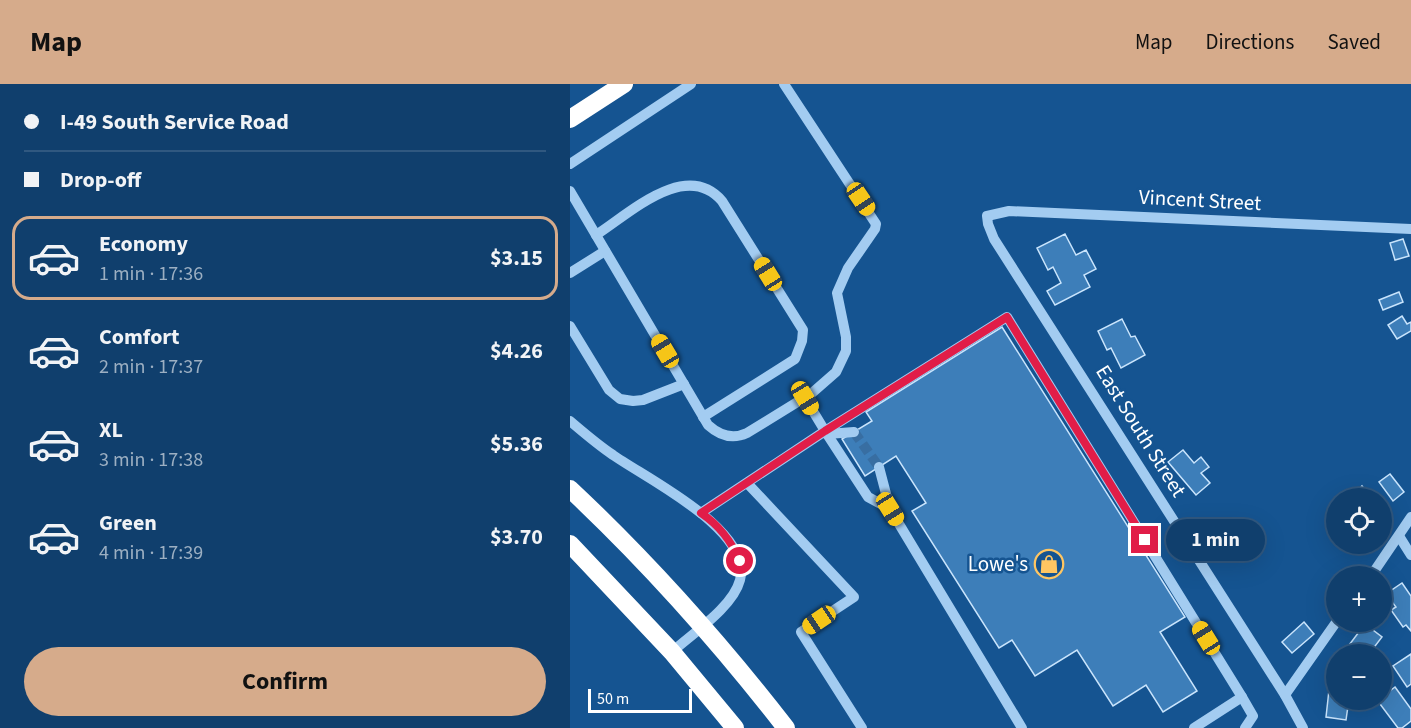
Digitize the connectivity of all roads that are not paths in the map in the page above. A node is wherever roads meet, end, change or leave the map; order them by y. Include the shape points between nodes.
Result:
1 (624, 84) edge
2 (691, 84) edge
3 (784, 84) edge
4 (570, 119) edge
5 (570, 164) edge
6 (570, 191) edge
7 (987, 216) joint
8 (1411, 229) edge
9 (596, 236) junction
10 (605, 251) junction
11 (570, 273) edge
12 (570, 326) edge
13 (684, 384) junction
14 (805, 398) junction
15 (703, 417) junction
16 (570, 421) edge
17 (854, 432) dead end
18 (826, 433) junction
19 (879, 467) tunnel mouth
20 (748, 484) junction
21 (570, 489) edge
22 (890, 509) junction
23 (701, 513) junction
24 (1411, 517) edge
25 (1399, 536) junction
26 (573, 550) edge
27 (1411, 555) edge
28 (1378, 566) edge
29 (702, 625) junction
30 (1329, 632) edge
31 (672, 652) junction
32 (1285, 695) junction
33 (1242, 697) junction
34 (735, 728) edge
35 (786, 728) edge
36 (862, 728) edge
37 (1022, 728) edge
38 (1194, 728) edge
39 (1245, 728) edge
40 (1303, 728) edge

1 - 4 highway
2 - 5 street
3 - 14 street via 876,224 837,293 846,337 842,362 826,383
6 - 9 street
7 - 8 street, Vincent Street via 1008,212
7 - 32 street, East South Street via 994,239
9 - 10 street
9 - 15 street via 676,186 695,185 716,193 803,330 795,358
10 - 11 street
10 - 13 street
12 - 13 street via 609,390 620,399 643,400
13 - 15 street
14 - 15 street via 739,437 721,434
14 - 18 street
16 - 23 street via 612,455
17 - 18 street
18 - 20 street
18 - 22 street via 868,497
18 - 33 street via 1007,317
19 - 22 street
20 - 23 street
20 - 36 street via 854,597 801,632
21 - 29 highway
22 - 37 street
23 - 29 street via 733,546 740,561 741,578 734,594
24 - 25 street
25 - 27 street
25 - 28 street
26 - 31 highway
29 - 31 street
29 - 35 highway
30 - 32 street
31 - 34 highway
32 - 40 street, East South Street
33 - 38 street
33 - 39 street via 1253,716

